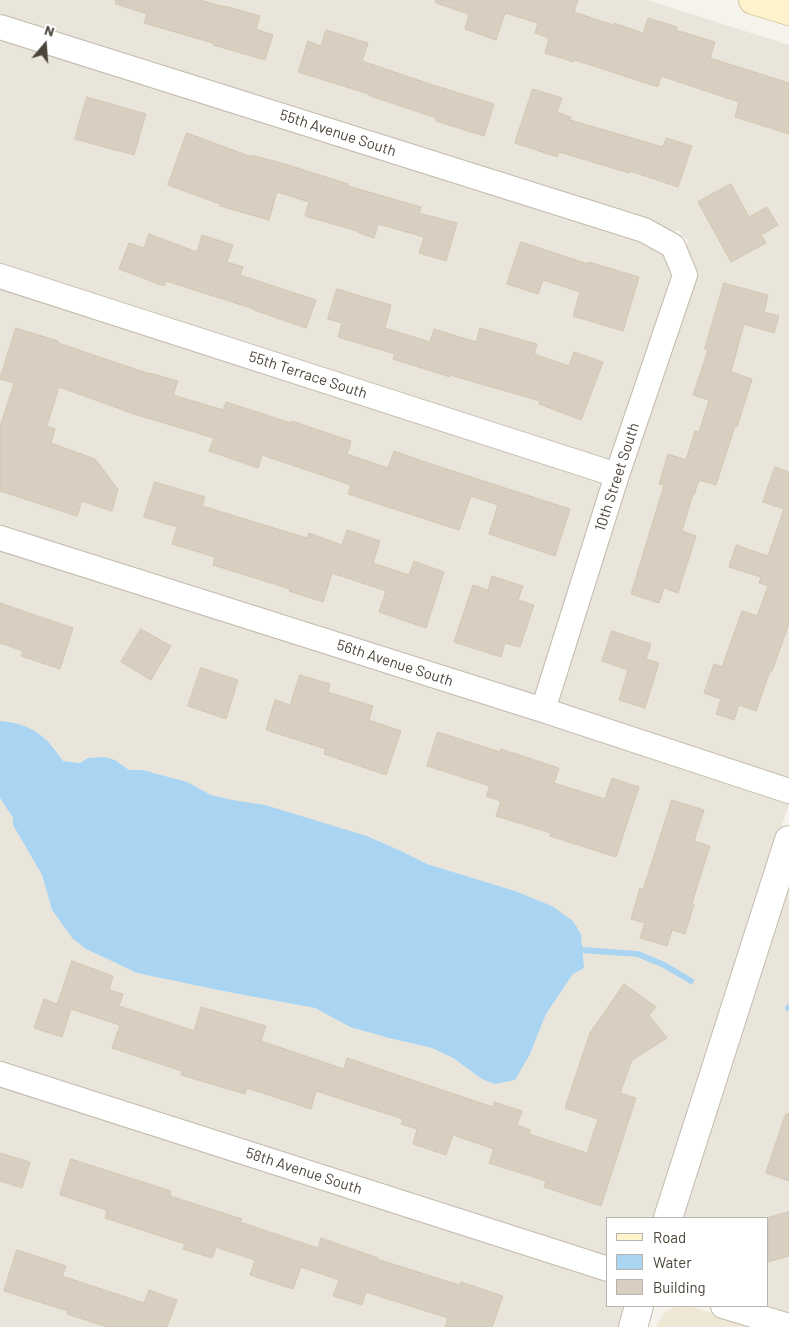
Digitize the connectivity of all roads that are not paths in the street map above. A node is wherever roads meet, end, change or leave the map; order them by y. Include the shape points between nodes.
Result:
1 (753, 0) edge
2 (789, 12) edge
3 (0, 27) edge
4 (673, 246) joint
5 (0, 276) edge
6 (617, 475) junction
7 (0, 538) edge
8 (543, 710) junction
9 (789, 791) edge
10 (789, 840) edge
11 (0, 1074) edge
12 (668, 1217) edge
13 (606, 1268) edge
14 (639, 1307) edge
15 (727, 1307) edge
16 (789, 1326) edge
17 (632, 1327) edge

1 - 2 main road
3 - 4 street, 55th Avenue South via 644,230
4 - 6 street, 10th Street South via 685,275
5 - 6 street, 55th Terrace South
6 - 8 street, 10th Street South
7 - 8 street, 56th Avenue South
8 - 9 street, 56th Avenue South
10 - 12 street
11 - 13 street, 58th Avenue South
14 - 17 street
15 - 16 street

